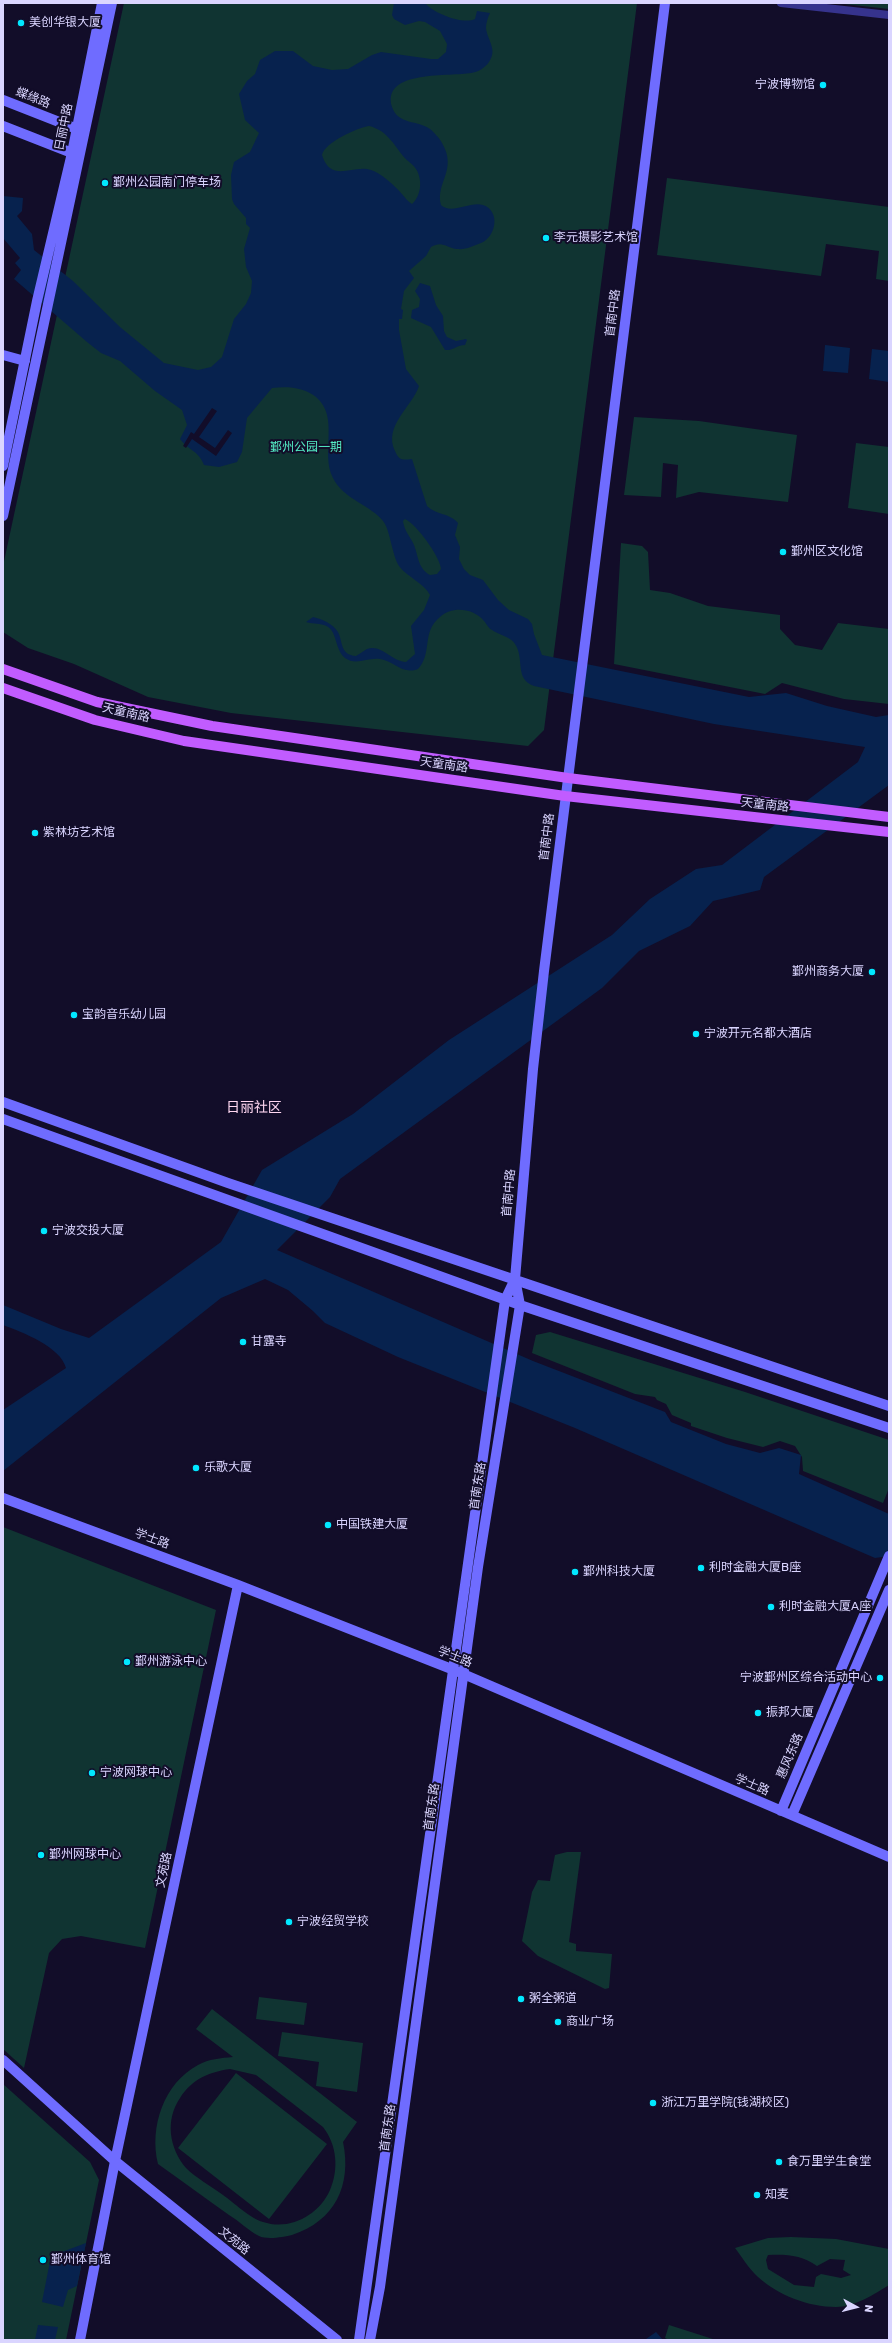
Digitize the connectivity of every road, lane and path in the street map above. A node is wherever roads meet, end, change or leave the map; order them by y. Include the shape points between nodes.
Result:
1 (102, 3) edge
2 (112, 3) edge
3 (665, 3) edge
4 (781, 3) edge
5 (889, 15) edge
6 (3, 100) edge
7 (3, 126) edge
8 (81, 131) junction
9 (72, 153) junction
10 (3, 356) edge
11 (26, 361) junction
12 (3, 465) edge
13 (3, 516) edge
14 (3, 669) edge
15 (3, 688) edge
16 (568, 778) junction
17 (565, 796) junction
18 (889, 817) edge
19 (889, 832) edge
20 (3, 1102) edge
21 (3, 1118) edge
22 (515, 1279) junction
23 (505, 1300) junction
24 (520, 1305) junction
25 (504, 1317) joint
26 (889, 1406) edge
27 (889, 1428) edge
28 (3, 1498) edge
29 (887, 1560) edge
30 (238, 1584) junction
31 (889, 1590) edge
32 (459, 1672) junction
33 (781, 1811) junction
34 (792, 1815) junction
35 (889, 1857) edge
36 (3, 2060) edge
37 (115, 2161) junction
38 (80, 2340) edge
39 (337, 2340) edge
40 (359, 2340) edge
41 (370, 2340) edge

1 - 8 main road, 日丽中路
2 - 8 main road, 日丽中路
3 - 16 main road, 首南中路
4 - 5 street
6 - 8 main road, 蝶缘路
7 - 9 main road
8 - 9 main road, 日丽中路
8 - 13 main road via 58,255
9 - 11 main road, 日丽中路 via 47,255
10 - 11 main road
11 - 12 main road
14 - 16 main road, 天童南路 via 97,702 212,726
15 - 17 main road, 天童南路 via 95,720 184,740
16 - 17 main road, 首南中路
16 - 18 main road, 天童南路
17 - 19 main road, 天童南路
17 - 22 main road, 首南中路 via 533,1069
20 - 22 main road via 228,1183
21 - 23 main road
22 - 23 main road, 首南中路
22 - 24 main road, 首南东路
22 - 26 main road
23 - 24 main road
23 - 25 main road, 首南中路
24 - 27 main road
24 - 32 main road, 首南东路
25 - 32 main road, 首南东路
28 - 30 main road, 学士路
29 - 33 main road, 惠风东路
30 - 32 main road, 学士路
30 - 37 main road, 文苑路
31 - 34 main road
32 - 33 main road, 学士路
32 - 40 main road, 首南东路
32 - 41 main road, 首南东路 via 380,2287
33 - 34 main road, 学士路
34 - 35 main road, 学士路
36 - 37 main road, 文苑路
37 - 38 main road
37 - 39 main road, 文苑路

